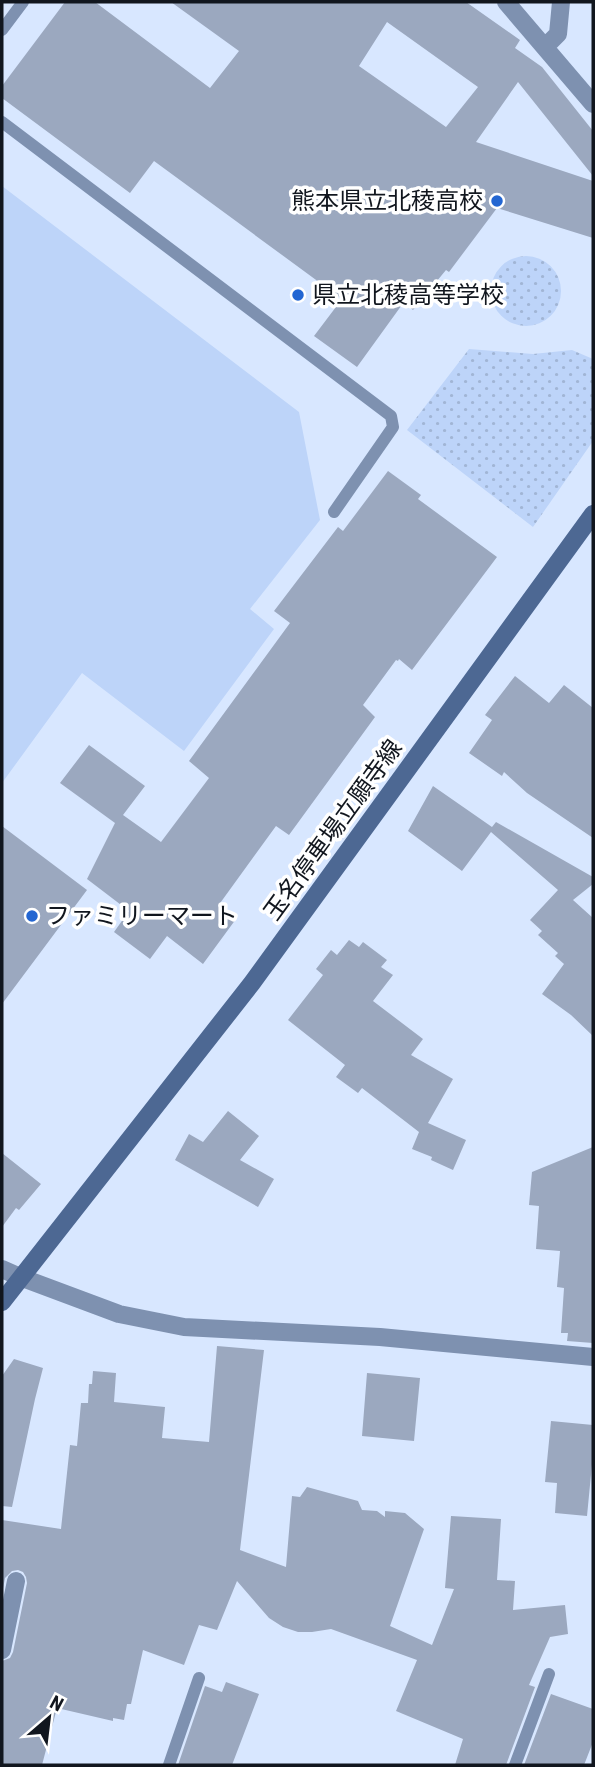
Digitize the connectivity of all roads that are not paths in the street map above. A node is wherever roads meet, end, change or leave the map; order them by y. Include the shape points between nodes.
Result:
1 (23, 2) edge
2 (506, 2) edge
3 (561, 2) edge
4 (2, 30) edge
5 (545, 47) junction
6 (593, 104) edge
7 (2, 122) edge
8 (334, 512) dead end
9 (593, 514) edge
10 (2, 1269) edge
11 (20, 1277) junction
12 (2, 1302) edge
13 (593, 1357) edge
14 (16, 1581) dead end
15 (2, 1650) edge
16 (550, 1674) dead end
17 (199, 1678) dead end
18 (169, 1765) edge
19 (515, 1765) edge

1 - 4 lane
2 - 5 street
3 - 5 street via 558,34
5 - 6 street
7 - 8 lane via 391,416 393,427
9 - 11 main road, 玉名停車場立願寺線 via 252,983
10 - 11 street
11 - 12 main road, 玉名停車場立願寺線
11 - 13 street via 119,1314 184,1327 380,1337
14 - 15 street
16 - 19 lane
17 - 18 lane

